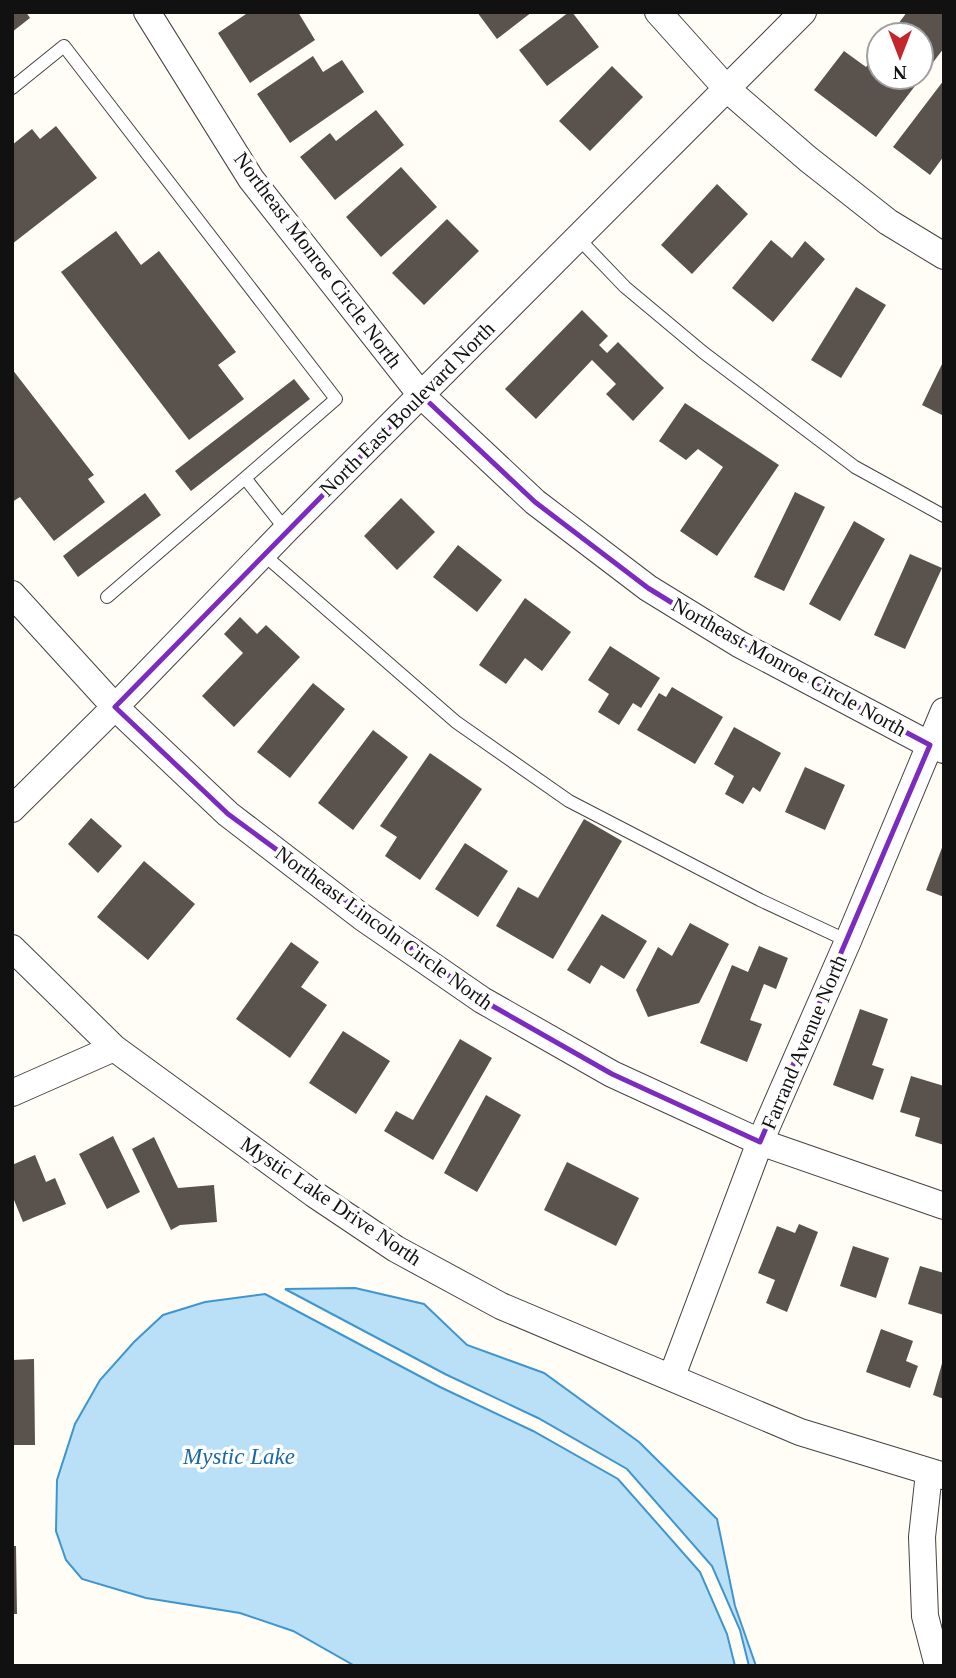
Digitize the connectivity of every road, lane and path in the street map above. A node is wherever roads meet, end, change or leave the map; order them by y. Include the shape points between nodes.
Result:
1 (147, 12) edge
2 (658, 12) edge
3 (803, 12) edge
4 (12, 88) edge
5 (727, 89) junction
6 (578, 238) junction
7 (944, 257) edge
8 (421, 395) junction
9 (245, 478) junction
10 (944, 516) edge
11 (286, 530) junction
12 (263, 554) junction
13 (12, 594) edge
14 (107, 597) dead end
15 (115, 707) junction
16 (944, 711) edge
17 (937, 747) edge
18 (12, 809) edge
19 (848, 941) junction
20 (12, 948) edge
21 (114, 1048) junction
22 (12, 1093) edge
23 (760, 1142) junction
24 (944, 1206) edge
25 (671, 1376) junction
26 (936, 1475) edge
27 (937, 1666) edge

1 - 8 street, Northeast Monroe Circle North via 251,179
2 - 5 street
3 - 5 street, North East Boulevard North
4 - 9 lane via 64,46 336,399
5 - 6 street, North East Boulevard North
5 - 7 street via 888,222
6 - 8 street, North East Boulevard North
6 - 10 lane via 625,287 725,369 855,467
8 - 11 street, North East Boulevard North
8 - 17 street, Northeast Monroe Circle North via 535,502 648,588 739,644
9 - 11 lane
9 - 14 lane
11 - 12 street, North East Boulevard North
12 - 15 street, North East Boulevard North
12 - 19 lane via 456,722 569,801
13 - 15 street, Northeast Lincoln Circle North
15 - 18 street, North East Boulevard North
15 - 23 street, Northeast Lincoln Circle North via 228,814 362,918 482,1000 612,1074
16 - 17 street, Farrand Avenue North
17 - 19 street, Farrand Avenue North
19 - 23 street, Farrand Avenue North
20 - 21 street, Mystic Lake Drive North
21 - 22 street
21 - 25 street, Mystic Lake Drive North via 396,1249 501,1306
23 - 24 street, Northeast Lincoln Circle North
23 - 25 street, Farrand Avenue North
25 - 26 street, Mystic Lake Drive North via 800,1432
26 - 27 street, Mystic Lake Drive North via 922,1537 925,1616

